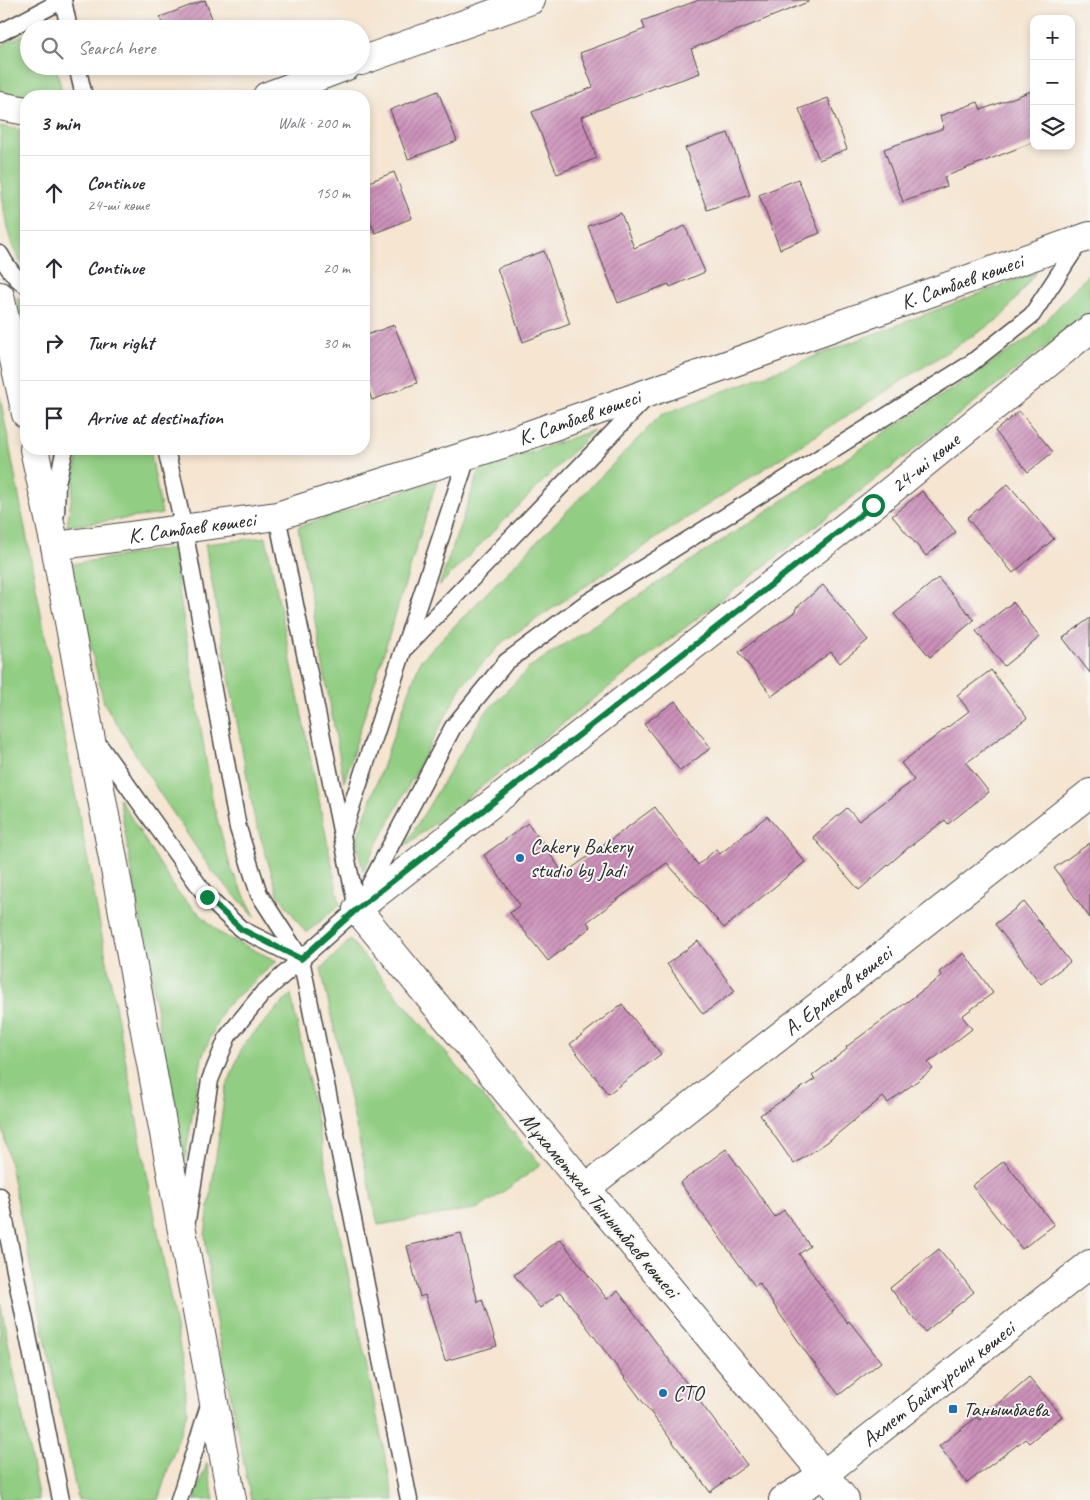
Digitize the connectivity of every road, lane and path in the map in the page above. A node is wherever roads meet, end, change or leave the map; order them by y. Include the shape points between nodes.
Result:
1 (63, 0) edge
2 (531, 0) edge
3 (25, 20) edge
4 (67, 20) edge
5 (20, 23) edge
6 (0, 33) edge
7 (370, 58) edge
8 (79, 75) edge
9 (323, 75) edge
10 (83, 90) edge
11 (283, 90) edge
12 (0, 106) edge
13 (20, 110) edge
14 (1086, 238) edge
15 (0, 254) edge
16 (20, 280) edge
17 (0, 296) edge
18 (1090, 329) edge
19 (20, 387) edge
20 (652, 392) junction
21 (35, 455) edge
22 (64, 455) edge
23 (167, 455) edge
24 (468, 455) junction
25 (277, 516) junction
26 (184, 529) junction
27 (55, 546) junction
28 (403, 650) junction
29 (90, 732) junction
30 (1090, 793) edge
31 (342, 834) junction
32 (357, 909) junction
33 (301, 959) junction
34 (586, 1188) junction
35 (0, 1196) edge
36 (184, 1239) junction
37 (1090, 1264) edge
38 (212, 1395) junction
39 (824, 1474) junction
40 (62, 1500) edge
41 (179, 1500) edge
42 (232, 1500) edge
43 (409, 1500) edge
44 (783, 1500) edge
45 (845, 1500) edge

1 - 3 lane
1 - 4 lane
2 - 7 street
5 - 6 lane
8 - 10 lane
9 - 11 street
12 - 13 street
14 - 20 street, К. Сатбаев көшесі
14 - 32 lane via 1032,315 970,364 585,604 506,662 453,727
15 - 16 lane
17 - 19 street
18 - 32 street, 24-ші көше via 873,505
20 - 24 street, К. Сатбаев көшесі
20 - 28 lane
21 - 27 street
22 - 27 lane via 58,483
23 - 26 lane
24 - 25 street, К. Сатбаев көшесі
24 - 28 lane
25 - 26 street, К. Сатбаев көшесі
25 - 31 lane
26 - 27 street, К. Сатбаев көшесі
26 - 33 lane via 238,828 259,894
27 - 29 street
28 - 31 lane
29 - 33 lane via 207,897 241,929
29 - 36 street
30 - 34 street, А. Ермеков көшесі
31 - 32 lane
32 - 33 lane
32 - 34 street, Мұхаметжан Тынышбаев көшесі
33 - 36 lane via 262,994 228,1036 210,1080
33 - 43 lane
34 - 39 street, Мұхаметжан Тынышбаев көшесі
35 - 40 lane
36 - 38 street
37 - 39 street, Ахмет Байтұрсын көшесі
38 - 41 lane
38 - 42 street
39 - 44 street, Ахмет Байтұрсын көшесі
39 - 45 street, Мұхаметжан Тынышбаев көшесі

